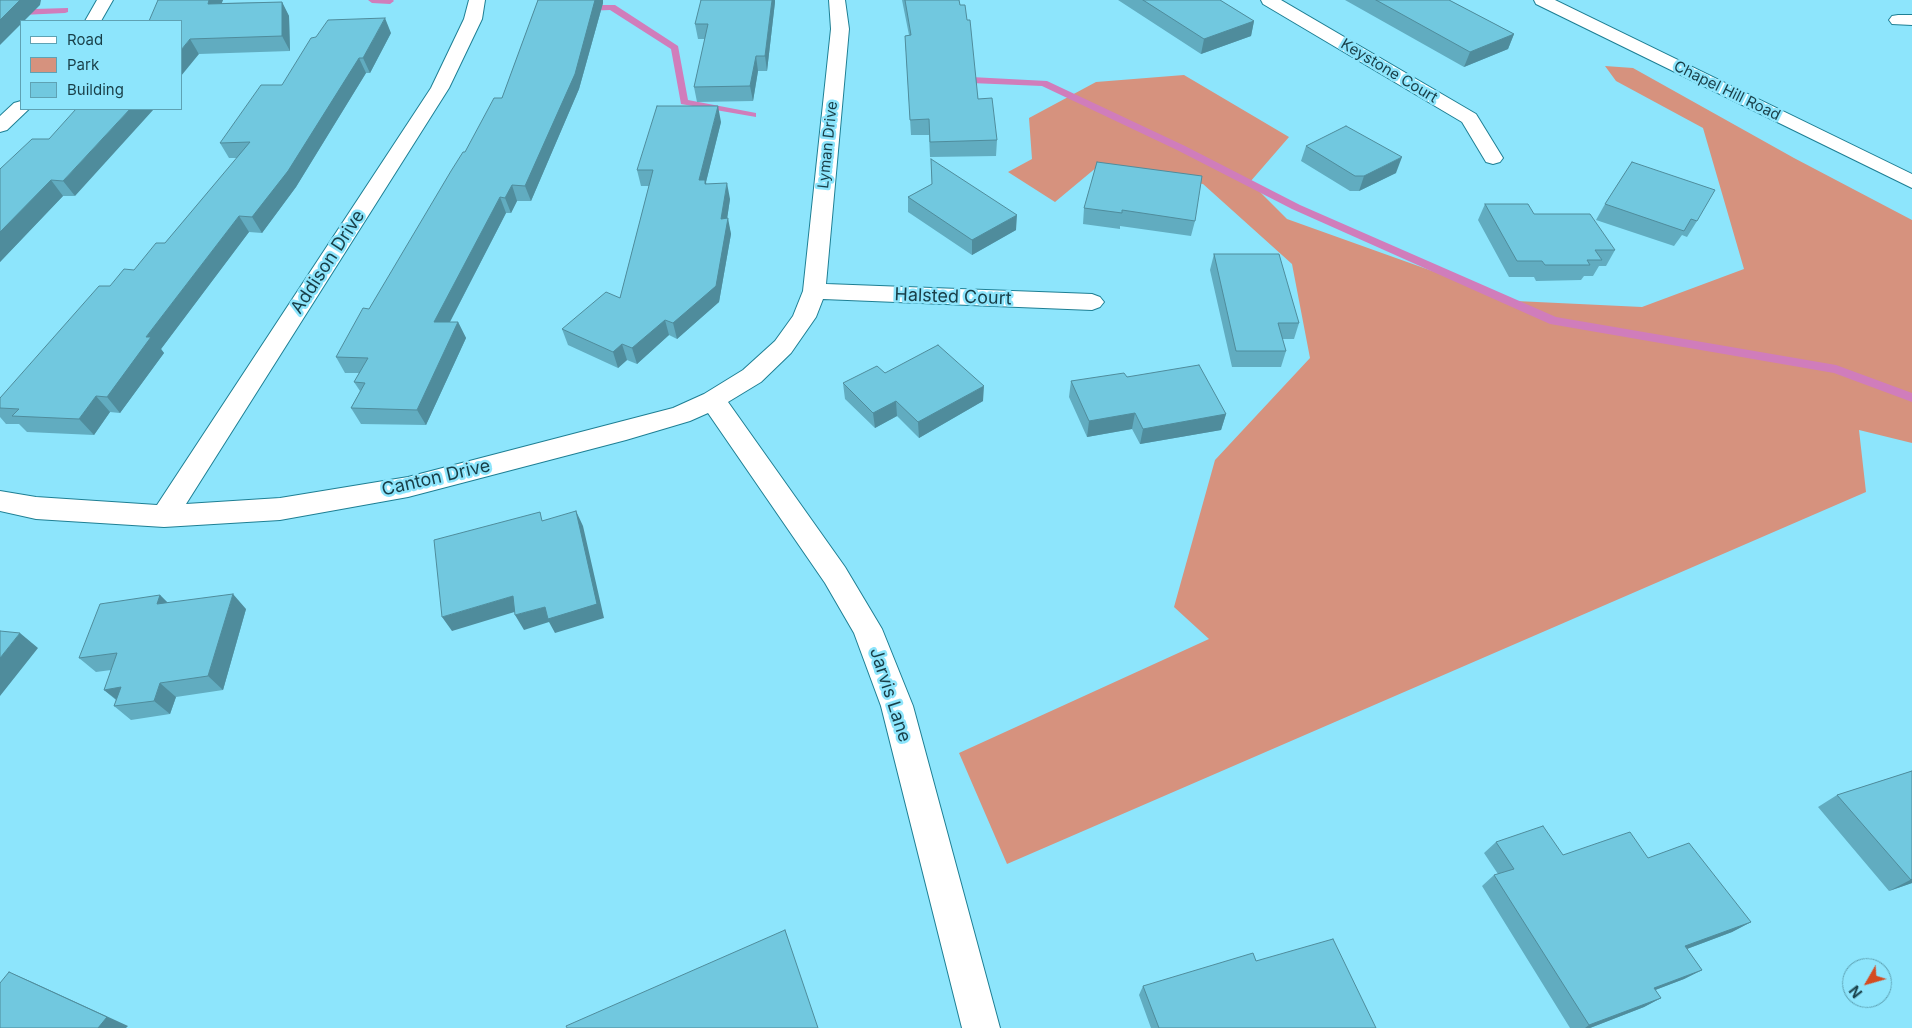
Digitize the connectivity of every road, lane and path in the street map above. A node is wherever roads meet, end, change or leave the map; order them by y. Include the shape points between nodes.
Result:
1 (105, 0) edge
2 (477, 0) edge
3 (837, 0) edge
4 (1269, 0) edge
5 (1542, 0) edge
6 (94, 20) edge
7 (20, 108) edge
8 (0, 126) edge
9 (1493, 158) dead end
10 (1912, 182) edge
11 (814, 291) junction
12 (1092, 302) dead end
13 (713, 400) junction
14 (0, 501) edge
15 (164, 516) junction
16 (981, 1028) edge

1 - 6 street
2 - 15 street, Addison Drive via 473,18 440,88
3 - 11 street, Lyman Drive via 840,29
4 - 9 street, Keystone Court via 1469,118
5 - 10 street, Chapel Hill Road
7 - 8 street
11 - 12 street, Halsted Court
11 - 13 street, Canton Drive via 804,317 783,347 752,376
13 - 15 street, Canton Drive via 681,415 626,431 408,487 280,509
13 - 16 street, Jarvis Lane via 835,575 867,629 897,706
14 - 15 street, Canton Drive via 36,508

